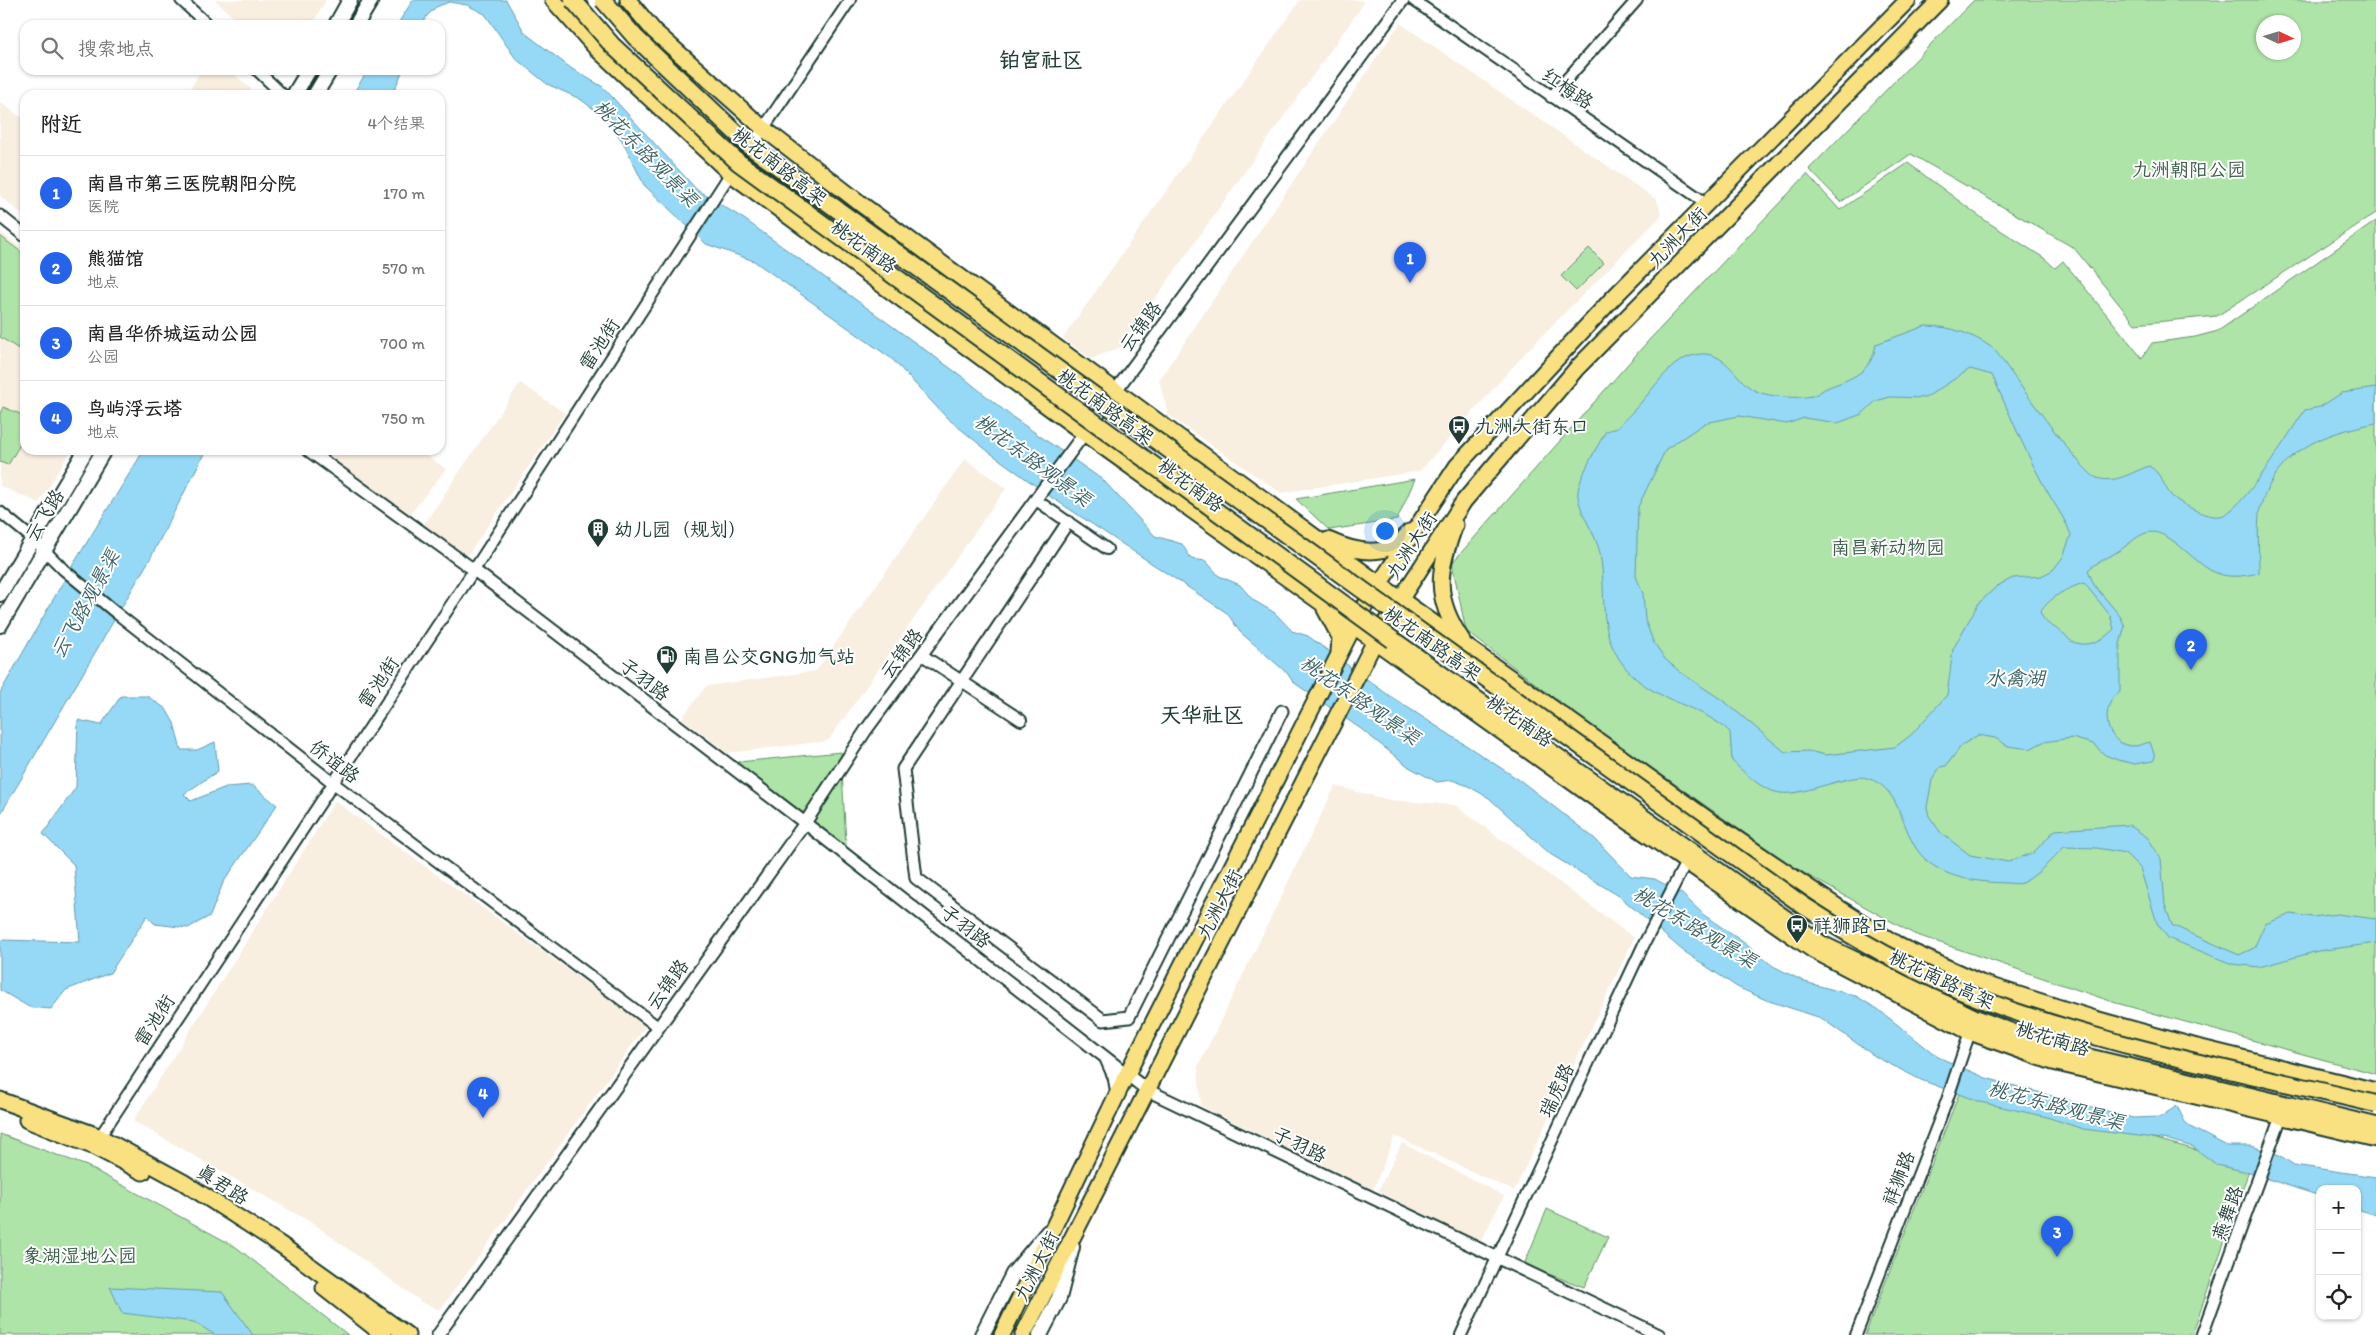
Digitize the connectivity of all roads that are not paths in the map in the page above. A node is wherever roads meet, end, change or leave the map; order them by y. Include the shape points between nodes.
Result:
1 (181, 0) edge
2 (350, 0) edge
3 (371, 0) edge
4 (553, 0) edge
5 (573, 0) edge
6 (603, 0) edge
7 (628, 0) edge
8 (850, 0) edge
9 (1403, 0) edge
10 (1413, 0) edge
11 (1637, 0) edge
12 (1908, 0) edge
13 (1940, 0) edge
14 (203, 20) edge
15 (339, 20) edge
16 (359, 20) edge
17 (261, 75) edge
18 (306, 75) edge
19 (327, 75) edge
20 (278, 90) edge
21 (297, 90) edge
22 (318, 90) edge
23 (1551, 97) junction
24 (763, 128) junction
25 (751, 146) junction
26 (734, 168) junction
27 (1706, 203) junction
28 (0, 216) edge
29 (20, 232) edge
30 (1114, 390) junction
31 (1081, 439) junction
32 (83, 455) edge
33 (101, 455) edge
34 (315, 455) edge
35 (1458, 466) junction
36 (1038, 497) junction
37 (1464, 501) junction
38 (0, 512) edge
39 (1068, 522) junction
40 (1307, 531) junction
41 (33, 539) junction
42 (1107, 549) dead end
43 (45, 550) junction
44 (474, 570) junction
45 (1379, 584) junction
46 (0, 594) edge
47 (1400, 598) junction
48 (1321, 602) junction
49 (0, 625) edge
50 (1353, 626) junction
51 (1375, 642) junction
52 (1467, 647) junction
53 (1339, 654) junction
54 (922, 655) junction
55 (962, 681) junction
56 (1282, 711) dead end
57 (1021, 720) dead end
58 (332, 782) junction
59 (804, 822) junction
60 (1686, 862) junction
61 (658, 1027) junction
62 (1970, 1032) junction
63 (1105, 1058) junction
64 (1127, 1074) junction
65 (1148, 1090) junction
66 (2376, 1091) edge
67 (1117, 1094) junction
68 (0, 1100) edge
69 (2376, 1104) edge
70 (0, 1110) edge
71 (2283, 1110) junction
72 (2376, 1126) edge
73 (2376, 1139) edge
74 (97, 1141) junction
75 (1058, 1220) junction
76 (1076, 1230) junction
77 (1496, 1257) junction
78 (384, 1335) edge
79 (407, 1335) edge
80 (438, 1335) edge
81 (982, 1335) edge
82 (1002, 1335) edge
83 (1023, 1335) edge
84 (1040, 1335) edge
85 (1461, 1335) edge
86 (1659, 1335) edge
87 (1856, 1335) edge
88 (2202, 1335) edge

1 - 14 street
2 - 15 main road
3 - 16 main road
4 - 26 main road, 桃花南路 via 596,48
5 - 26 highway, 桃花南路高架, bridge via 612,45
6 - 25 highway, 桃花南路高架, bridge via 635,37
7 - 24 main road, 桃花南路 via 654,31
8 - 24 street
9 - 30 street, 云锦路
10 - 23 street, 红梅路
11 - 23 street
12 - 27 main road, 九洲大街
13 - 37 main road, 九洲大街 via 1584,361
17 - 20 street
18 - 21 main road
19 - 22 main road
23 - 27 street, 红梅路
24 - 25 street
24 - 30 main road, 桃花南路
25 - 69 highway, 桃花南路高架, bridge via 1380,603 1804,906 1849,934 1930,976 2012,1010 2106,1039
26 - 31 main road, 桃花南路
26 - 44 street, 雷池街
26 - 71 highway, 桃花南路高架, bridge via 1821,944 1975,1018 2058,1050
27 - 35 main road, 九洲大街
28 - 29 street
30 - 31 street, 云锦路
30 - 40 main road, 桃花南路
31 - 36 street, 云锦路
31 - 48 main road, 桃花南路
32 - 41 main road, 云飞路
33 - 43 main road, 云飞路
34 - 44 street, 子羽路
35 - 40 main road via 1407,536 1391,546 1375,552 1362,552 1339,546
35 - 45 main road, 九洲大街
36 - 39 street
36 - 54 street, 云锦路
37 - 47 main road, 九洲大街
37 - 52 main road via 1445,552 1442,598 1445,612
38 - 41 street, 侨谊路
39 - 42 street
39 - 55 street
40 - 45 main road, 桃花南路
41 - 43 street, 侨谊路
41 - 46 main road, 云飞路
43 - 49 main road, 云飞路
43 - 58 street, 侨谊路 via 115,612
44 - 58 street, 雷池街
44 - 59 street, 子羽路
45 - 47 main road, 桃花南路
45 - 50 main road, 九洲大街
47 - 51 main road, 九洲大街
47 - 52 main road, 桃花南路
48 - 50 main road, 桃花南路
48 - 53 main road via 1337,628
50 - 51 main road, 桃花南路
50 - 53 main road, 九洲大街
51 - 60 main road, 桃花南路
51 - 65 main road, 九洲大街
52 - 66 main road, 桃花南路 via 1713,823 1901,947 1981,983 2095,1019
53 - 64 main road, 九洲大街
54 - 55 street
54 - 59 street, 云锦路
55 - 56 street via 903,769 916,878 1103,1020 1129,1016
55 - 57 street
58 - 61 street, 侨谊路
58 - 74 street, 雷池街
59 - 61 street, 云锦路
59 - 63 street, 子羽路
60 - 62 main road, 桃花南路 via 1813,950
60 - 77 street, 瑞虎路
61 - 80 street, 云锦路
62 - 71 main road, 桃花南路 via 2053,1062
62 - 87 street, 祥狮路
63 - 64 street, 子羽路
63 - 67 street via 1114,1077
64 - 65 street, 子羽路
64 - 67 main road, 九洲大街
65 - 76 main road, 九洲大街
65 - 77 street, 子羽路
67 - 75 main road, 九洲大街
68 - 74 main road, 真君路
70 - 74 main road, 真君路
71 - 72 highway, 桃花南路高架
71 - 73 main road, 桃花南路
71 - 88 street, 燕舞路
74 - 78 main road, 真君路 via 276,1251
74 - 79 main road, 真君路 via 183,1182
75 - 81 main road via 1012,1274
75 - 82 main road, 九洲大街
76 - 83 main road, 九洲大街
76 - 84 main road via 1059,1298
77 - 85 street, 瑞虎路
77 - 86 street, 子羽路

